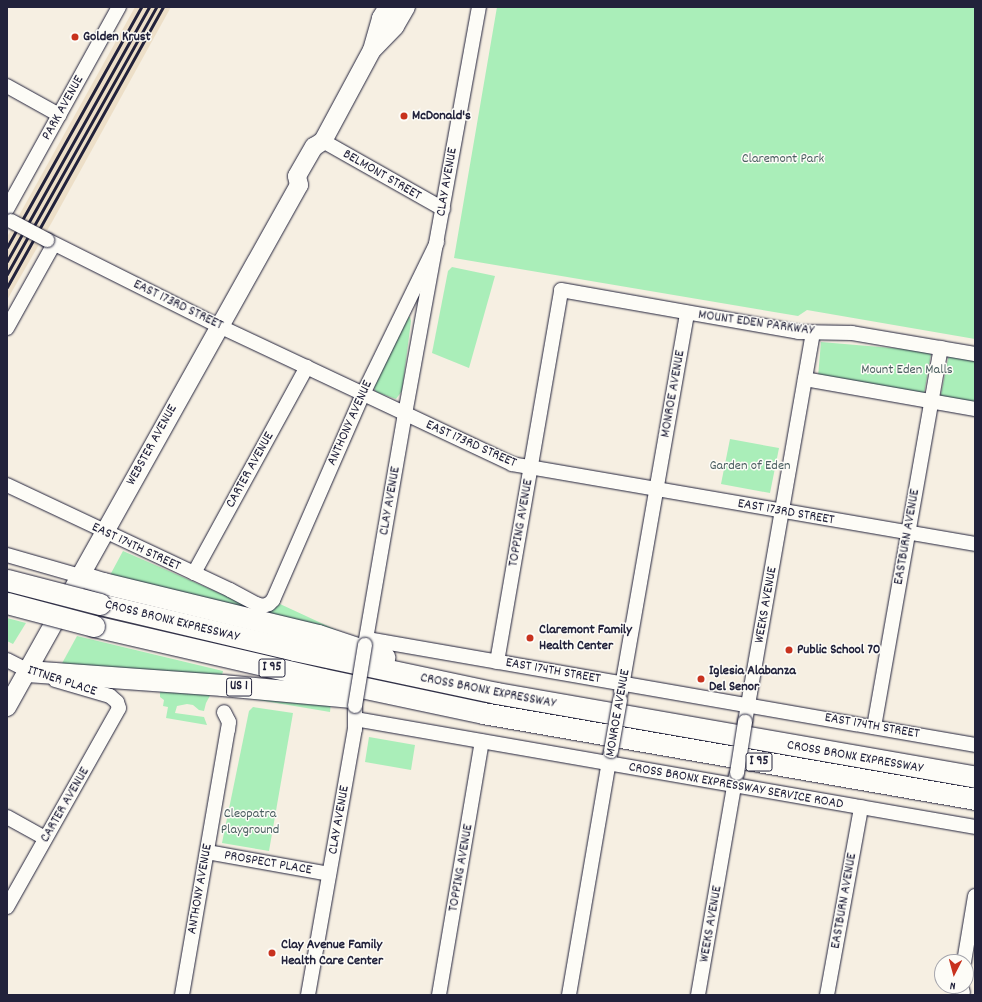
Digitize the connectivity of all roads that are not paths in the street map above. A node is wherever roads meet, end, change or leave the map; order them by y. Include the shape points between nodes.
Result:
1 (120, 7) edge
2 (388, 7) edge
3 (406, 7) edge
4 (479, 7) edge
5 (372, 50) junction
6 (7, 86) edge
7 (59, 115) junction
8 (323, 141) junction
9 (443, 209) junction
10 (8, 216) edge
11 (50, 242) junction
12 (437, 242) junction
13 (561, 290) joint
14 (687, 313) junction
15 (219, 326) junction
16 (7, 328) edge
17 (813, 333) junction
18 (940, 348) junction
19 (975, 354) edge
20 (307, 367) junction
21 (805, 380) junction
22 (363, 394) junction
23 (930, 401) junction
24 (975, 409) edge
25 (405, 414) junction
26 (530, 468) junction
27 (7, 485) edge
28 (656, 490) junction
29 (782, 511) junction
30 (104, 532) junction
31 (908, 533) junction
32 (975, 544) edge
33 (7, 555) edge
34 (194, 574) junction
35 (80, 576) junction
36 (7, 580) edge
37 (7, 603) edge
38 (266, 605) joint
39 (366, 642) junction
40 (7, 660) edge
41 (497, 662) junction
42 (27, 671) junction
43 (421, 678) junction
44 (623, 683) junction
45 (117, 702) joint
46 (748, 705) junction
47 (450, 706) junction
48 (7, 707) edge
49 (224, 712) dead end
50 (355, 712) junction
51 (874, 727) junction
52 (482, 742) junction
53 (975, 745) edge
54 (610, 758) junction
55 (975, 777) edge
56 (736, 779) junction
57 (975, 799) edge
58 (861, 807) junction
59 (7, 817) edge
60 (975, 827) edge
61 (45, 838) junction
62 (207, 852) junction
63 (329, 874) junction
64 (975, 896) edge
65 (7, 907) edge
66 (965, 954) edge
67 (182, 995) edge
68 (308, 995) edge
69 (439, 995) edge
70 (569, 995) edge
71 (698, 995) edge
72 (827, 995) edge

1 - 7 street, PARK AVENUE
2 - 5 main road, WEBSTER AVENUE via 381,18
3 - 5 main road, WEBSTER AVENUE via 395,26
4 - 9 street, CLAY AVENUE
5 - 8 main road, WEBSTER AVENUE
6 - 7 street
7 - 10 street, PARK AVENUE
8 - 9 street, BELMONT STREET
8 - 15 main road, WEBSTER AVENUE via 325,151 308,182 299,185
9 - 12 street, CLAY AVENUE
10 - 11 street, EAST 173RD STREET, bridge
11 - 15 street, EAST 173RD STREET
11 - 16 street
12 - 22 street, ANTHONY AVENUE
12 - 25 street, CLAY AVENUE
13 - 14 street, MOUNT EDEN PARKWAY
13 - 26 street, TOPPING AVENUE
14 - 17 street, MOUNT EDEN PARKWAY
14 - 28 street, MONROE AVENUE
15 - 20 street, EAST 173RD STREET
15 - 30 main road, WEBSTER AVENUE
17 - 18 street, MOUNT EDEN PARKWAY via 852,333
17 - 21 street, WEEKS AVENUE
18 - 19 street, MOUNT EDEN PARKWAY
18 - 23 street, EASTBURN AVENUE
20 - 22 street, EAST 173RD STREET
20 - 34 street, CARTER AVENUE
21 - 23 street
21 - 29 street, WEEKS AVENUE
22 - 25 street, EAST 173RD STREET
22 - 38 street, ANTHONY AVENUE via 273,600
23 - 24 street
23 - 31 street, EASTBURN AVENUE
25 - 26 street, EAST 173RD STREET via 504,461
25 - 39 street, CLAY AVENUE
26 - 28 street, EAST 173RD STREET
26 - 41 street, TOPPING AVENUE
27 - 30 street, EAST 174TH STREET
28 - 29 street, EAST 173RD STREET
28 - 44 street, MONROE AVENUE
29 - 31 street, EAST 173RD STREET
29 - 46 street, WEEKS AVENUE
30 - 34 street, EAST 174TH STREET
30 - 35 main road, WEBSTER AVENUE
31 - 32 street, EAST 173RD STREET
31 - 51 street, EASTBURN AVENUE
33 - 35 street
34 - 38 street, EAST 174TH STREET via 256,604
35 - 42 main road, WEBSTER AVENUE
35 - 43 highway via 318,635 388,659
36 - 43 highway, CROSS BRONX EXPRESSWAY / I 95, bridge via 255,641
37 - 47 highway, CROSS BRONX EXPRESSWAY / I 95, bridge via 278,669
39 - 41 street, EAST 174TH STREET
39 - 50 street, CLAY AVENUE, bridge
40 - 42 street, ITTNER PLACE
41 - 44 street, EAST 174TH STREET
42 - 45 street, ITTNER PLACE via 110,696
42 - 47 highway, US 1 via 222,685
42 - 48 main road, WEBSTER AVENUE
43 - 55 highway, CROSS BRONX EXPRESSWAY / I 95 via 616,715
44 - 46 street, EAST 174TH STREET
44 - 54 street, MONROE AVENUE, bridge
45 - 61 street, CARTER AVENUE via 119,708 116,716
46 - 51 street, EAST 174TH STREET
46 - 56 street, WEEKS AVENUE, bridge
47 - 57 highway, CROSS BRONX EXPRESSWAY / I 95 via 645,743
49 - 62 street, ANTHONY AVENUE via 228,718 228,730
50 - 52 street, CROSS BRONX EXPRESSWAY SERVICE ROAD
50 - 63 street, CLAY AVENUE via 355,729
51 - 53 street, EAST 174TH STREET
52 - 54 street, CROSS BRONX EXPRESSWAY SERVICE ROAD
52 - 69 street, TOPPING AVENUE
54 - 56 street, CROSS BRONX EXPRESSWAY SERVICE ROAD
54 - 70 street, MONROE AVENUE
56 - 58 street, CROSS BRONX EXPRESSWAY SERVICE ROAD
56 - 71 street, WEEKS AVENUE
58 - 60 street, CROSS BRONX EXPRESSWAY SERVICE ROAD
58 - 72 street, EASTBURN AVENUE
59 - 61 street
61 - 65 street, CARTER AVENUE
62 - 63 street, PROSPECT PLACE
62 - 67 street, ANTHONY AVENUE
63 - 68 street, CLAY AVENUE
64 - 66 street

